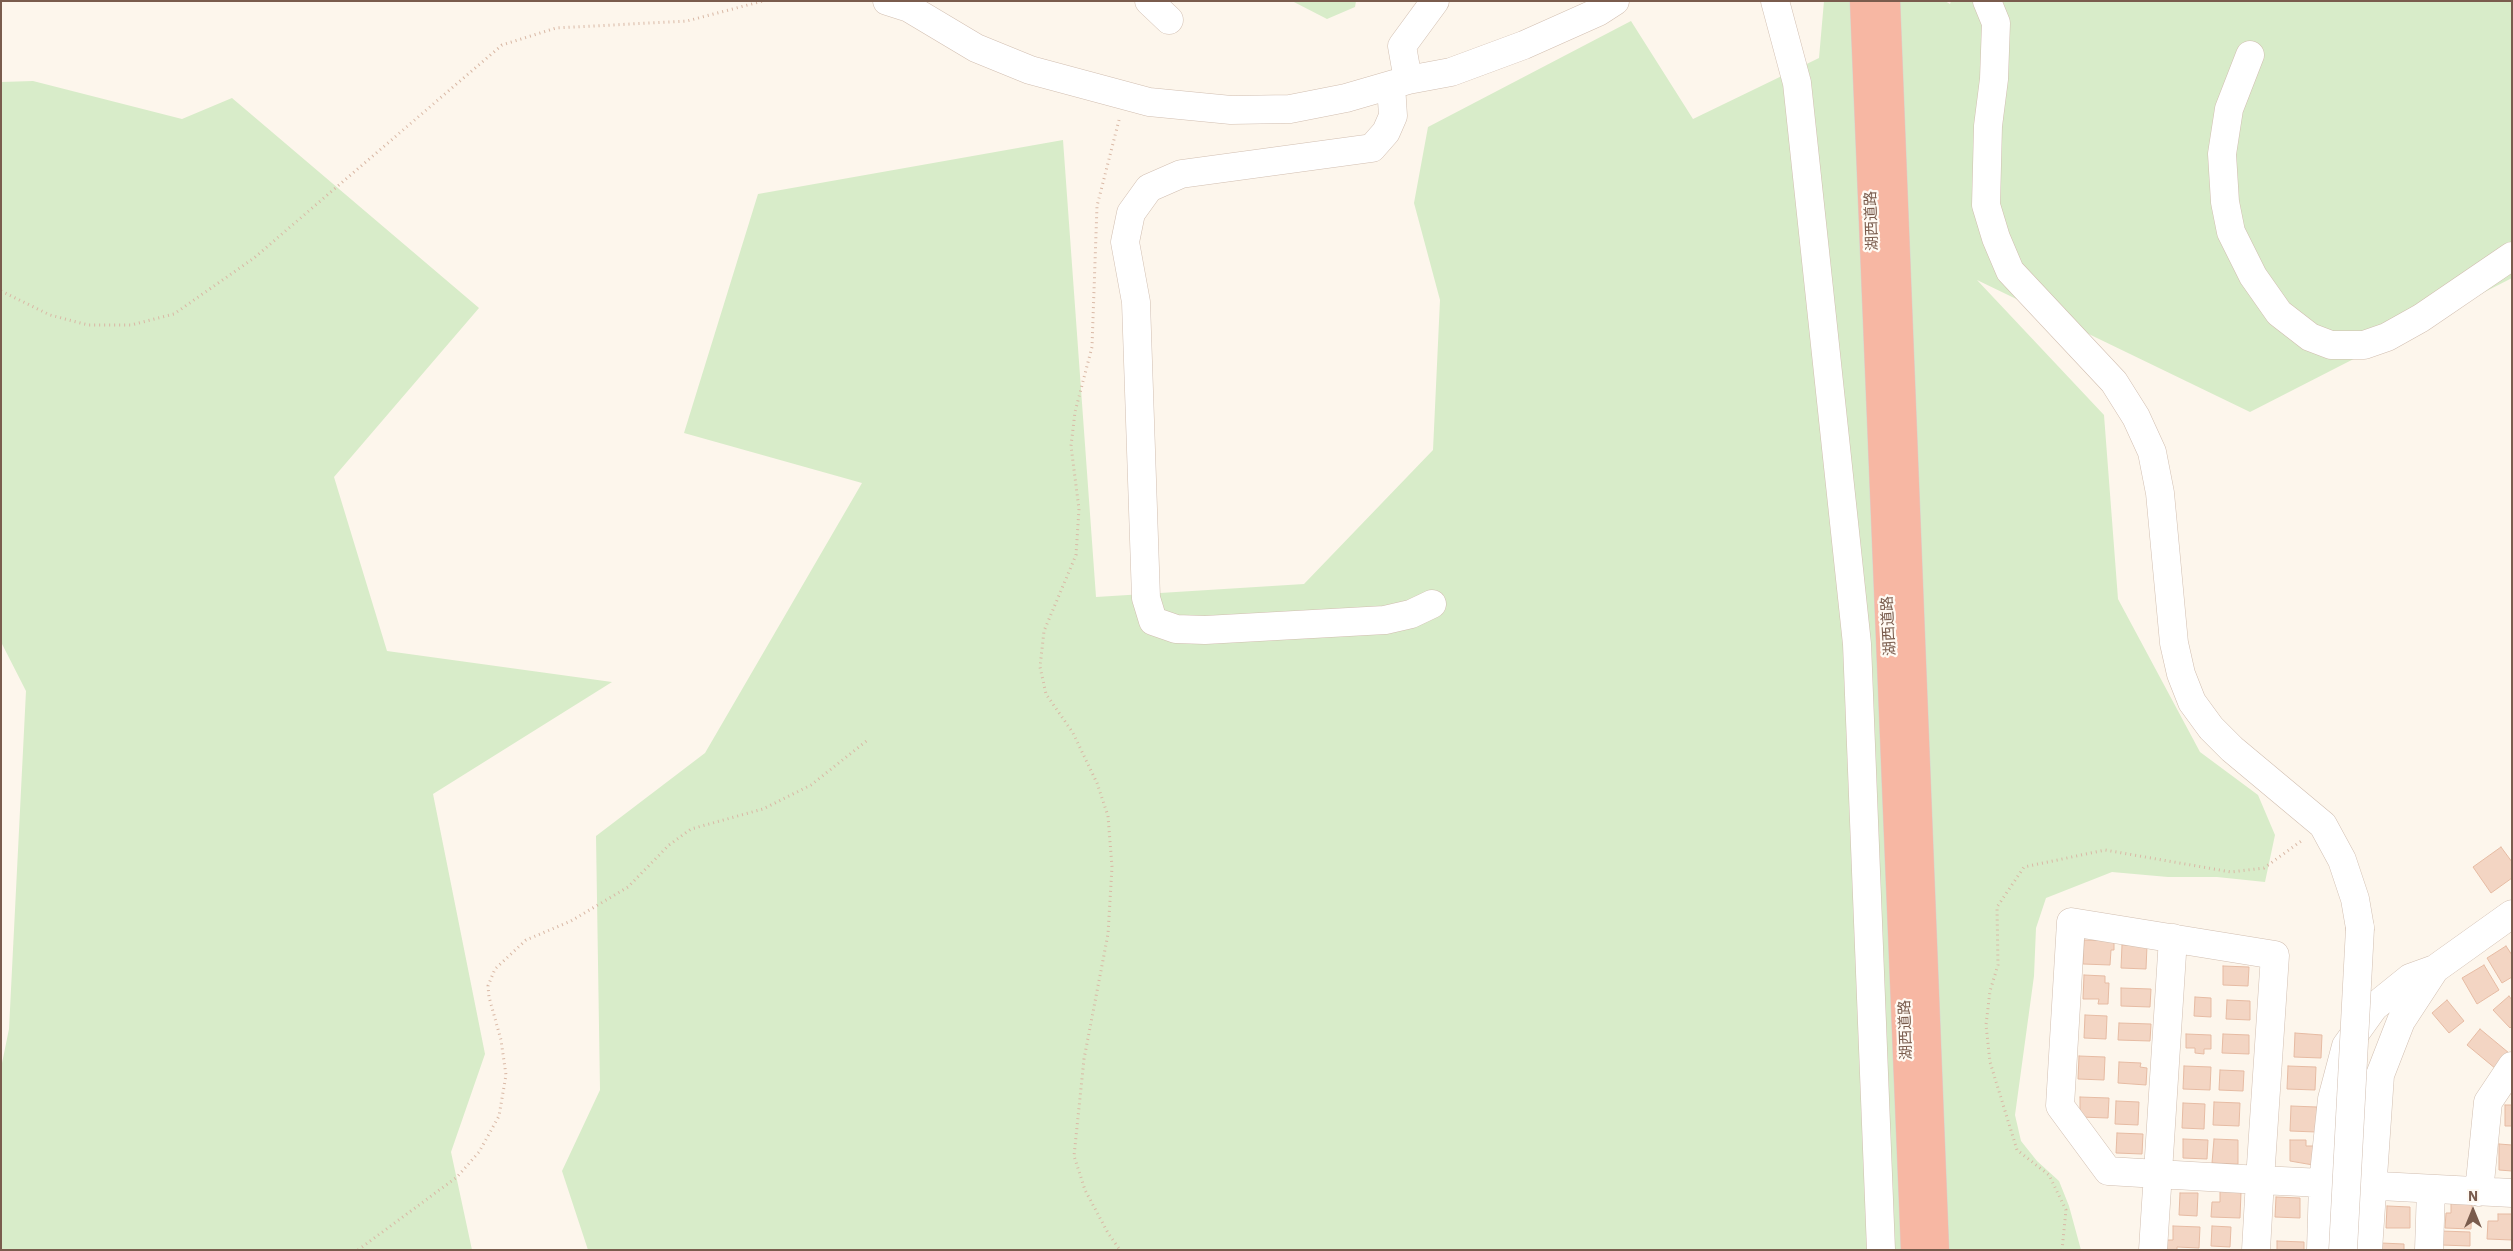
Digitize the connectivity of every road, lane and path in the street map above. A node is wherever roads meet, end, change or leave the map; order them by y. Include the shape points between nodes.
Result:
1 (763, 1) edge
2 (887, 1) edge
3 (1149, 1) edge
4 (1435, 1) edge
5 (1615, 1) edge
6 (1775, 1) edge
7 (1864, 1) edge
8 (1886, 1) edge
9 (1987, 1) edge
10 (1169, 20) dead end
11 (2250, 55) dead end
12 (1400, 83) junction
13 (1119, 120) dead end
14 (2512, 256) edge
15 (1, 291) edge
16 (1432, 604) dead end
17 (869, 739) dead end
18 (2512, 914) edge
19 (2173, 938) junction
20 (2435, 969) junction
21 (2508, 1078) edge
22 (2158, 1174) junction
23 (2260, 1180) junction
24 (2323, 1183) junction
25 (2372, 1186) junction
26 (2431, 1189) junction
27 (2478, 1192) junction
28 (2512, 1194) edge
29 (358, 1250) edge
30 (1120, 1250) edge
31 (1881, 1250) edge
32 (1915, 1250) edge
33 (1935, 1250) edge
34 (2153, 1250) edge
35 (2256, 1250) edge
36 (2321, 1250) edge
37 (2342, 1250) edge
38 (2368, 1250) edge
39 (2429, 1250) edge

1 - 15 path via 687,21 556,28 502,45 254,258 174,314 131,325 88,325 50,315
2 - 12 street via 909,8 976,48 1030,70 1149,102 1231,110 1290,109
3 - 10 street
4 - 12 street via 1402,46
5 - 12 street via 1598,12 1524,45 1451,72
6 - 31 street via 1797,83 1857,644
7 - 32 highway, 湖西道路
8 - 33 highway, 湖西道路
9 - 37 street, bridge via 1996,23 1986,205 1996,238 2010,271 2114,382 2136,417 2152,452 2160,493 2174,643 2192,702 2232,749 2324,825 2342,860 2355,899 2360,928
11 - 14 street via 2229,109 2222,154 2225,202 2231,232 2253,276 2279,313 2310,337 2331,345 2364,345 2387,337 2421,318
12 - 16 street via 1393,116 1386,132 1372,148 1181,174 1149,188 1131,213 1125,242 1136,302 1146,598 1153,621 1176,629 1205,630 1385,620 1411,614
13 - 30 path via 1097,206 1092,347 1075,412 1071,446 1079,509 1076,555 1044,631 1040,667 1046,694 1072,733 1097,783 1108,816 1112,867 1108,934 1084,1060 1074,1156 1085,1190
17 - 29 path via 811,786 763,809 691,829 669,845 628,887 571,921 526,940 495,969 488,986 489,997 502,1040 506,1076 499,1116 479,1152 457,1177
18 - 20 street
19 - 22 street
19 - 22 street via 2071,922 2060,1106 2108,1171
19 - 23 street via 2275,955
20 - 24 street via 2410,978 2374,1007 2346,1046 2332,1099
20 - 25 street via 2401,1020 2380,1076
21 - 27 street via 2488,1102
22 - 23 street
22 - 34 street
23 - 24 street
23 - 35 street
24 - 25 street
24 - 36 street
25 - 26 street
25 - 38 street
26 - 27 street
26 - 39 street
27 - 28 street

